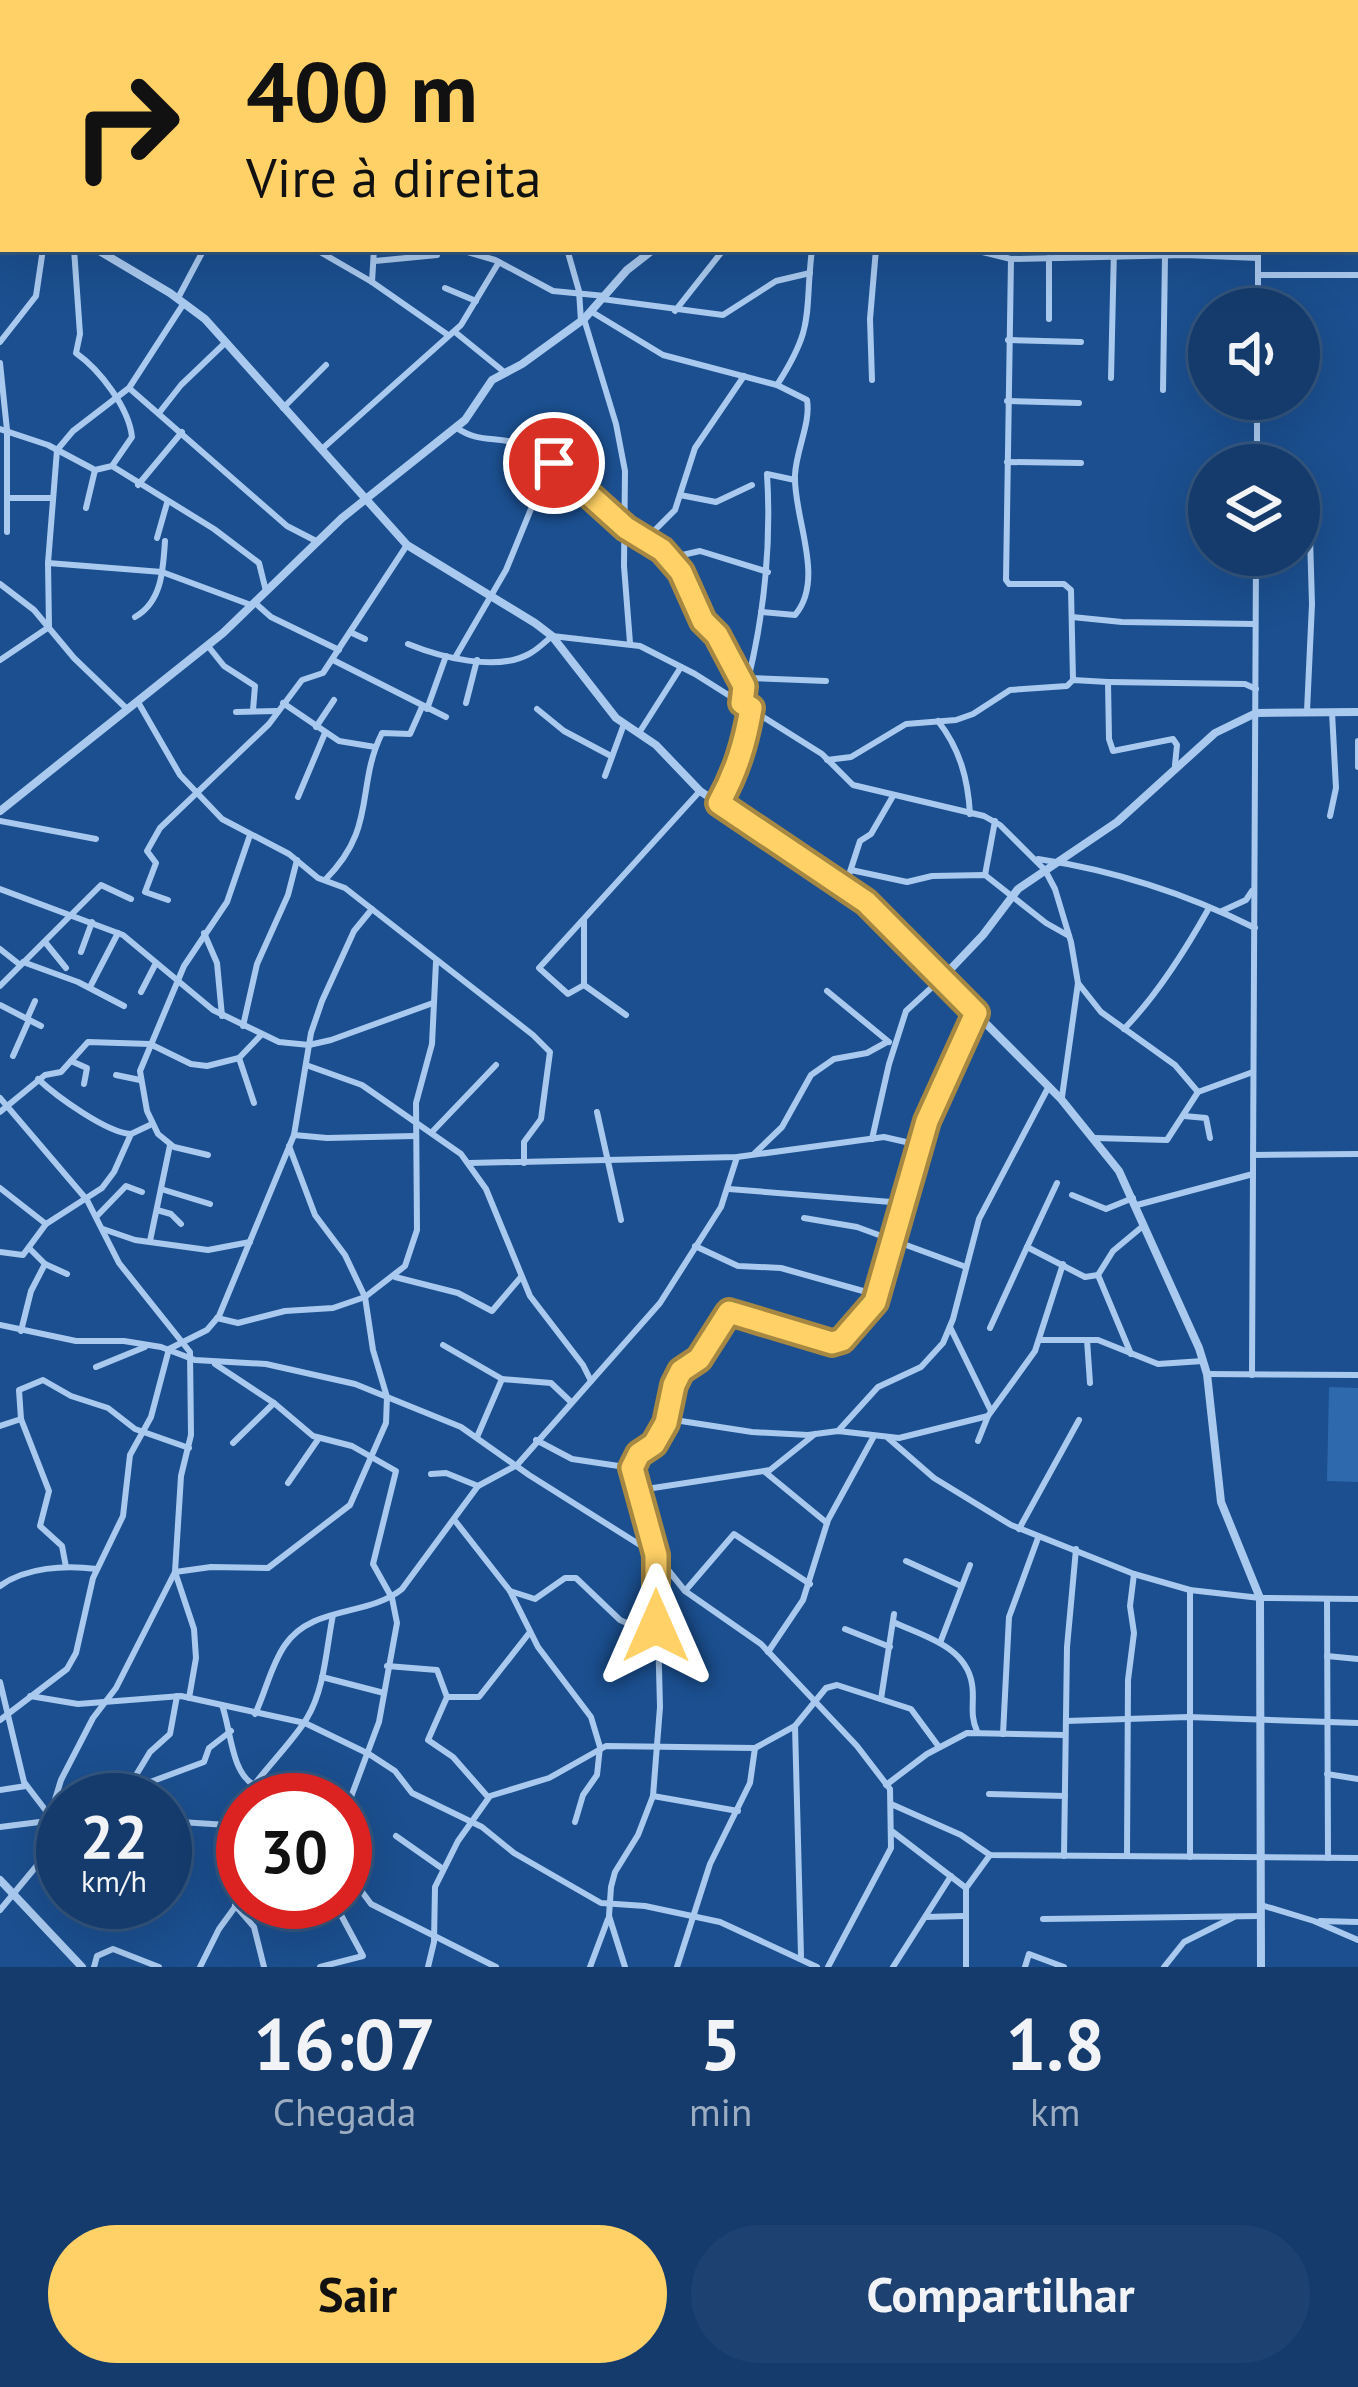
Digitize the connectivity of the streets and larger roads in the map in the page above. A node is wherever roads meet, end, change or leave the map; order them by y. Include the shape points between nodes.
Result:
1 (43, 252) edge
2 (74, 252) edge
3 (101, 252) edge
4 (204, 252) edge
5 (320, 252) edge
6 (374, 252) edge
7 (467, 252) edge
8 (499, 252) edge
9 (568, 252) edge
10 (650, 252) edge
11 (722, 252) edge
12 (812, 252) edge
13 (876, 252) edge
14 (982, 252) edge
15 (1114, 252) edge
16 (1023, 253) edge
17 (1258, 253) edge
18 (437, 255) dead end
19 (1054, 255) edge
20 (1165, 256) junction
21 (1011, 259) junction
22 (1113, 259) junction
23 (375, 261) junction
24 (497, 261) junction
25 (810, 274) junction
26 (1258, 275) junction
27 (1358, 275) edge
28 (372, 282) junction
29 (445, 288) dead end
30 (1258, 288) edge
31 (579, 291) junction
32 (604, 297) junction
33 (181, 300) junction
34 (476, 302) junction
35 (592, 311) junction
36 (675, 311) junction
37 (1049, 319) dead end
38 (582, 320) junction
39 (451, 333) junction
40 (1008, 340) junction
41 (0, 342) edge
42 (226, 342) junction
43 (1081, 342) dead end
44 (0, 363) edge
45 (326, 365) dead end
46 (503, 371) junction
47 (744, 376) junction
48 (1111, 379) dead end
49 (872, 380) dead end
50 (777, 385) junction
51 (129, 388) junction
52 (1163, 390) dead end
53 (116, 400) junction
54 (1007, 401) junction
55 (1079, 403) dead end
56 (283, 408) junction
57 (159, 413) junction
58 (457, 428) junction
59 (3, 430) edge
60 (182, 432) junction
61 (57, 450) junction
62 (320, 451) junction
63 (1007, 462) junction
64 (1081, 463) dead end
65 (112, 466) junction
66 (94, 470) junction
67 (795, 480) junction
68 (138, 485) junction
69 (752, 485) dead end
70 (680, 495) junction
71 (9, 498) junction
72 (51, 498) junction
73 (363, 500) junction
74 (167, 502) junction
75 (533, 504) dead end
76 (86, 508) dead end
77 (627, 526) junction
78 (7, 532) dead end
79 (646, 538) junction
80 (318, 542) junction
81 (407, 545) junction
82 (669, 557) junction
83 (48, 563) junction
84 (162, 572) junction
85 (768, 572) junction
86 (1256, 576) edge
87 (1311, 576) edge
88 (0, 584) edge
89 (266, 591) junction
90 (491, 594) junction
91 (252, 603) junction
92 (761, 611) junction
93 (135, 617) dead end
94 (1072, 617) junction
95 (1256, 624) junction
96 (49, 627) junction
97 (350, 632) junction
98 (552, 636) junction
99 (364, 639) dead end
100 (630, 643) junction
101 (408, 644) dead end
102 (208, 646) junction
103 (339, 650) junction
104 (446, 656) junction
105 (456, 656) junction
106 (0, 660) edge
107 (333, 660) junction
108 (477, 660) junction
109 (681, 667) junction
110 (748, 678) junction
111 (1073, 680) junction
112 (826, 681) dead end
113 (1108, 682) junction
114 (1256, 689) junction
115 (746, 691) junction
116 (136, 699) junction
117 (334, 700) dead end
118 (466, 703) dead end
119 (742, 703) junction
120 (126, 707) junction
121 (279, 707) junction
122 (424, 708) junction
123 (751, 708) junction
124 (537, 709) dead end
125 (253, 710) junction
126 (1307, 711) junction
127 (236, 712) dead end
128 (1256, 712) junction
129 (1332, 712) junction
130 (1358, 712) edge
131 (446, 717) dead end
132 (938, 721) junction
133 (624, 724) junction
134 (316, 727) junction
135 (325, 733) junction
136 (639, 733) junction
137 (1358, 741) edge
138 (375, 747) junction
139 (611, 755) junction
140 (827, 760) junction
141 (1175, 765) junction
142 (1358, 767) edge
143 (604, 776) dead end
144 (700, 791) junction
145 (197, 793) junction
146 (298, 796) dead end
147 (892, 796) junction
148 (719, 803) junction
149 (0, 811) edge
150 (970, 814) junction
151 (1330, 816) dead end
152 (995, 820) junction
153 (0, 821) edge
154 (250, 835) junction
155 (97, 839) dead end
156 (1038, 859) junction
157 (296, 860) junction
158 (1061, 862) junction
159 (851, 870) junction
160 (1045, 870) junction
161 (985, 875) junction
162 (325, 880) junction
163 (845, 887) junction
164 (1255, 887) junction
165 (0, 889) edge
166 (1055, 889) junction
167 (1014, 895) junction
168 (131, 898) dead end
169 (168, 899) dead end
170 (1209, 908) junction
171 (372, 909) junction
172 (1222, 911) junction
173 (68, 916) junction
174 (584, 917) junction
175 (92, 922) junction
176 (1255, 928) junction
177 (204, 932) junction
178 (118, 933) junction
179 (1070, 936) junction
180 (45, 942) junction
181 (0, 949) edge
182 (81, 952) dead end
183 (436, 962) junction
184 (21, 963) junction
185 (156, 963) junction
186 (66, 968) dead end
187 (943, 977) junction
188 (178, 982) junction
189 (1078, 983) junction
190 (584, 985) junction
191 (0, 986) edge
192 (90, 987) junction
193 (827, 991) dead end
194 (141, 992) dead end
195 (35, 1000) dead end
196 (434, 1003) junction
197 (0, 1004) edge
198 (124, 1006) dead end
199 (976, 1013) junction
200 (626, 1015) dead end
201 (222, 1017) junction
202 (28, 1019) junction
203 (41, 1025) dead end
204 (243, 1026) junction
205 (1124, 1029) junction
206 (261, 1035) junction
207 (891, 1042) junction
208 (150, 1044) junction
209 (309, 1046) junction
210 (13, 1056) dead end
211 (239, 1058) junction
212 (71, 1061) junction
213 (306, 1065) junction
214 (496, 1066) dead end
215 (1254, 1071) junction
216 (116, 1075) dead end
217 (38, 1079) junction
218 (140, 1080) junction
219 (84, 1084) dead end
220 (1048, 1086) junction
221 (1198, 1092) junction
222 (0, 1098) edge
223 (1061, 1099) junction
224 (254, 1103) dead end
225 (3, 1109) edge
226 (597, 1112) dead end
227 (1184, 1116) junction
228 (416, 1122) junction
229 (152, 1124) junction
230 (430, 1133) junction
231 (131, 1134) junction
232 (294, 1135) junction
233 (415, 1136) junction
234 (1095, 1138) junction
235 (1210, 1138) dead end
236 (872, 1139) junction
237 (170, 1145) junction
238 (919, 1145) junction
239 (289, 1146) junction
240 (1358, 1154) edge
241 (208, 1155) dead end
242 (752, 1155) junction
243 (1253, 1155) junction
244 (737, 1157) junction
245 (524, 1162) junction
246 (610, 1162) junction
247 (470, 1163) junction
248 (1253, 1174) junction
249 (1057, 1183) dead end
250 (0, 1188) edge
251 (161, 1189) junction
252 (729, 1189) junction
253 (142, 1192) dead end
254 (1072, 1196) dead end
255 (87, 1200) junction
256 (1135, 1202) junction
257 (904, 1203) junction
258 (210, 1204) dead end
259 (157, 1210) junction
260 (97, 1216) junction
261 (804, 1218) dead end
262 (621, 1220) dead end
263 (46, 1224) junction
264 (181, 1224) dead end
265 (1146, 1224) junction
266 (104, 1229) junction
267 (894, 1238) junction
268 (250, 1242) junction
269 (150, 1243) junction
270 (695, 1246) junction
271 (1027, 1247) junction
272 (29, 1248) junction
273 (0, 1252) edge
274 (45, 1264) junction
275 (1063, 1264) junction
276 (966, 1267) junction
277 (67, 1274) dead end
278 (1098, 1275) junction
279 (395, 1276) junction
280 (521, 1276) junction
281 (879, 1291) junction
282 (364, 1297) junction
283 (218, 1318) junction
284 (0, 1325) edge
285 (950, 1327) junction
286 (990, 1328) dead end
287 (21, 1331) junction
288 (183, 1340) junction
289 (1040, 1340) junction
290 (1087, 1340) junction
291 (148, 1345) junction
292 (443, 1345) dead end
293 (169, 1349) junction
294 (1131, 1354) junction
295 (191, 1359) junction
296 (210, 1361) junction
297 (1203, 1361) junction
298 (583, 1365) junction
299 (96, 1367) dead end
300 (601, 1368) junction
301 (1208, 1374) junction
302 (1252, 1375) junction
303 (1358, 1375) edge
304 (502, 1379) junction
305 (591, 1381) junction
306 (1090, 1383) dead end
307 (387, 1397) junction
308 (572, 1402) junction
309 (274, 1403) junction
310 (990, 1414) junction
311 (21, 1419) junction
312 (668, 1419) junction
313 (1079, 1420) dead end
314 (0, 1426) edge
315 (838, 1431) junction
316 (143, 1433) junction
317 (815, 1434) junction
318 (874, 1436) junction
319 (319, 1438) junction
320 (476, 1438) junction
321 (888, 1438) junction
322 (536, 1440) junction
323 (978, 1441) dead end
324 (233, 1443) dead end
325 (189, 1448) junction
326 (370, 1459) junction
327 (517, 1465) junction
328 (632, 1468) junction
329 (764, 1471) junction
330 (431, 1474) dead end
331 (288, 1484) dead end
332 (478, 1486) junction
333 (640, 1490) junction
334 (455, 1521) junction
335 (827, 1523) junction
336 (1019, 1529) junction
337 (1038, 1538) junction
338 (1076, 1549) junction
339 (656, 1555) junction
340 (906, 1561) dead end
341 (970, 1565) dead end
342 (66, 1567) junction
343 (97, 1569) junction
344 (175, 1572) junction
345 (1134, 1574) junction
346 (810, 1584) junction
347 (0, 1586) edge
348 (961, 1586) junction
349 (1190, 1590) junction
350 (510, 1591) junction
351 (685, 1591) junction
352 (392, 1598) junction
353 (1260, 1598) junction
354 (1327, 1599) junction
355 (1358, 1599) edge
356 (333, 1616) junction
357 (845, 1629) dead end
358 (530, 1632) junction
359 (656, 1636) junction
360 (940, 1643) junction
361 (890, 1647) junction
362 (768, 1652) junction
363 (1328, 1656) junction
364 (1358, 1659) edge
365 (387, 1666) junction
366 (322, 1676) junction
367 (0, 1682) edge
368 (384, 1693) junction
369 (30, 1696) junction
370 (177, 1696) junction
371 (447, 1697) junction
372 (189, 1698) junction
373 (881, 1699) junction
374 (814, 1701) junction
375 (104, 1702) junction
376 (222, 1705) junction
377 (8, 1712) junction
378 (821, 1712) junction
379 (807, 1713) junction
380 (255, 1714) junction
381 (1188, 1718) junction
382 (1128, 1719) junction
383 (1263, 1719) junction
384 (0, 1720) edge
385 (1327, 1720) junction
386 (1066, 1721) junction
387 (305, 1723) junction
388 (1358, 1723) edge
389 (795, 1726) junction
390 (231, 1731) junction
391 (977, 1731) junction
392 (1003, 1734) junction
393 (1064, 1735) junction
394 (658, 1744) junction
395 (939, 1747) junction
396 (600, 1748) junction
397 (755, 1748) junction
398 (369, 1754) junction
399 (65, 1773) edge
400 (138, 1773) edge
401 (175, 1773) edge
402 (361, 1773) edge
403 (1328, 1774) junction
404 (1358, 1779) edge
405 (886, 1785) junction
406 (26, 1786) junction
407 (0, 1790) edge
408 (988, 1794) dead end
409 (652, 1796) junction
410 (1065, 1796) junction
411 (488, 1797) junction
412 (36, 1799) edge
413 (891, 1804) junction
414 (738, 1810) junction
415 (36, 1821) edge
416 (472, 1821) junction
417 (575, 1822) dead end
418 (0, 1827) edge
419 (892, 1832) junction
420 (396, 1836) dead end
421 (990, 1855) junction
422 (1064, 1856) junction
423 (1127, 1856) junction
424 (1190, 1857) junction
425 (1263, 1857) junction
426 (1328, 1858) junction
427 (1358, 1858) edge
428 (36, 1866) edge
429 (442, 1869) junction
430 (951, 1876) junction
431 (0, 1880) edge
432 (966, 1888) junction
433 (13, 1893) junction
434 (372, 1905) edge
435 (611, 1905) junction
436 (0, 1910) edge
437 (1262, 1911) junction
438 (1237, 1915) junction
439 (609, 1916) junction
440 (964, 1916) junction
441 (926, 1917) junction
442 (695, 1918) junction
443 (1043, 1919) dead end
444 (1314, 1921) junction
445 (1356, 1924) edge
446 (221, 1929) edge
447 (254, 1929) edge
448 (348, 1929) edge
449 (435, 1937) junction
450 (1358, 1940) edge
451 (801, 1957) junction
452 (82, 1967) edge
453 (94, 1967) edge
454 (160, 1967) edge
455 (200, 1967) edge
456 (264, 1967) edge
457 (320, 1967) edge
458 (428, 1967) edge
459 (496, 1967) edge
460 (590, 1967) edge
461 (625, 1967) edge
462 (677, 1967) edge
463 (817, 1967) edge
464 (828, 1967) edge
465 (893, 1967) edge
466 (966, 1967) edge
467 (1025, 1967) edge
468 (1064, 1967) edge
469 (1164, 1967) edge
470 (1261, 1967) edge

1 - 41 street via 36,296
2 - 53 street via 76,353
3 - 33 street
4 - 33 street
5 - 28 street
6 - 23 street
7 - 24 street
8 - 24 street
9 - 31 street
10 - 32 street
11 - 36 street
12 - 25 street
13 - 49 street
14 - 21 street
15 - 22 street
16 - 19 street
16 - 21 street
17 - 20 street
17 - 26 street
18 - 23 street
19 - 22 street
19 - 37 street
20 - 22 street
20 - 52 street
21 - 40 street
22 - 48 street
23 - 28 street
24 - 31 street via 553,291
24 - 34 street
25 - 36 street via 776,280 723,314
25 - 50 street via 808,328
26 - 27 street
26 - 30 street
28 - 39 street
29 - 34 street
31 - 32 street
31 - 38 street
32 - 35 street
32 - 36 street
33 - 42 street
33 - 51 street
34 - 39 street
35 - 38 street
35 - 47 street via 663,355
38 - 46 street
38 - 77 street via 622,455
39 - 46 street
39 - 62 street
40 - 43 street
40 - 54 street
42 - 56 street
42 - 57 street
44 - 59 street
45 - 56 street
46 - 58 street
47 - 50 street
47 - 70 street via 694,448
50 - 67 street via 809,405
51 - 53 street
51 - 57 street
53 - 61 street
53 - 65 street via 132,437
54 - 55 street
54 - 63 street
56 - 62 street
57 - 60 street
58 - 73 street
58 - 77 street via 479,440 521,444
59 - 61 street
59 - 71 street
60 - 68 street
60 - 80 street via 287,526
61 - 66 street
61 - 72 street
62 - 73 street
63 - 64 street
63 - 94 street via 1006,583 1067,586
65 - 66 street
65 - 68 street
66 - 76 street
67 - 85 street via 767,475
67 - 92 street via 807,568 802,606 795,616
68 - 74 street
69 - 70 street via 716,502
70 - 79 street
71 - 72 street
71 - 78 street
72 - 83 street
73 - 80 street
73 - 81 street
74 - 84 street
74 - 89 street via 259,563
75 - 90 street
77 - 79 street
77 - 100 street
79 - 82 street
80 - 89 street
81 - 90 street
81 - 97 street
82 - 85 street via 700,551
82 - 115 street
83 - 84 street
83 - 96 street
84 - 91 street
84 - 93 street via 154,599
85 - 92 street
86 - 95 street
87 - 126 street
88 - 96 street
89 - 91 street
90 - 98 street
90 - 105 street
91 - 102 street
91 - 103 street
92 - 110 street
94 - 95 street
94 - 111 street
95 - 114 street
96 - 106 street
96 - 120 street
97 - 99 street
97 - 103 street
98 - 100 street
98 - 108 street via 523,656
98 - 133 street
100 - 109 street
101 - 104 street
102 - 116 street
102 - 125 street via 255,686
103 - 107 street
104 - 105 street
104 - 122 street
105 - 108 street
107 - 121 street
107 - 122 street
108 - 118 street
109 - 119 street
109 - 136 street
110 - 112 street
110 - 115 street
111 - 113 street
111 - 132 street via 1010,690 973,714
113 - 114 street
113 - 141 street via 1111,749 1173,739
114 - 128 street
115 - 119 street
116 - 120 street
116 - 145 street
117 - 134 street
119 - 123 street
120 - 149 street
121 - 125 street
121 - 134 street
121 - 145 street
122 - 131 street
122 - 138 street via 410,734 384,731
123 - 140 street
123 - 148 street via 741,761
124 - 139 street
125 - 127 street
126 - 128 street
126 - 129 street
128 - 141 street
128 - 164 street
129 - 130 street
129 - 151 street
132 - 140 street via 906,724 851,757
132 - 150 street via 967,778
133 - 136 street
133 - 139 street
134 - 135 street
135 - 138 street
135 - 146 street
136 - 144 street
137 - 142 street
138 - 162 street via 355,842
139 - 143 street
140 - 147 street via 853,784
141 - 158 street
144 - 148 street
144 - 174 street
145 - 154 street
145 - 169 street via 147,851 156,863 145,893
147 - 150 street
147 - 159 street via 860,841
148 - 163 street
150 - 152 street
152 - 156 street
152 - 161 street
153 - 155 street
154 - 157 street
154 - 177 street via 227,902
156 - 158 street
156 - 160 street
157 - 162 street
157 - 204 street
158 - 160 street
158 - 166 street
158 - 170 street
159 - 161 street via 907,882
159 - 163 street
160 - 166 street
160 - 167 street
161 - 167 street
162 - 171 street
163 - 187 street
164 - 172 street
164 - 176 street
165 - 173 street
166 - 179 street
167 - 179 street
167 - 187 street
168 - 173 street via 104,884
170 - 172 street
170 - 205 street
171 - 183 street
171 - 209 street via 343,954
172 - 176 street
173 - 175 street
173 - 180 street
174 - 190 street
174 - 190 street via 538,968 568,994
175 - 178 street
175 - 182 street
176 - 215 street
177 - 188 street
177 - 201 street
178 - 185 street
178 - 192 street
179 - 189 street
180 - 184 street
180 - 186 street
181 - 184 street
183 - 196 street
183 - 245 street via 552,1055
184 - 191 street
184 - 192 street
185 - 188 street
185 - 194 street
187 - 199 street
187 - 207 street via 908,1007
188 - 201 street
188 - 208 street
189 - 205 street
189 - 223 street
190 - 200 street
192 - 198 street
193 - 207 street
195 - 202 street
196 - 209 street
196 - 228 street
197 - 202 street
199 - 220 street
199 - 238 street
201 - 204 street
202 - 203 street
202 - 210 street
204 - 206 street
205 - 221 street
206 - 209 street
206 - 211 street
207 - 236 street
207 - 242 street via 834,1059 812,1075 782,1127
208 - 211 street via 201,1066
208 - 212 street via 88,1042
208 - 218 street
209 - 213 street
211 - 224 street
212 - 217 street
212 - 219 street via 87,1068
213 - 228 street via 362,1085
213 - 232 street
214 - 230 street
215 - 221 street
215 - 243 street
216 - 218 street
217 - 225 street
217 - 231 street
218 - 229 street
220 - 223 street
220 - 276 street via 979,1219
221 - 227 street
222 - 225 street
223 - 234 street
225 - 255 street
226 - 246 street
227 - 234 street via 1165,1141
227 - 235 street via 1206,1118
228 - 230 street
228 - 233 street
229 - 231 street
229 - 237 street
230 - 247 street
231 - 255 street via 114,1172
232 - 233 street
232 - 239 street
233 - 279 street via 417,1230
234 - 256 street
236 - 238 street
236 - 242 street
237 - 241 street
237 - 251 street
238 - 257 street
239 - 268 street
239 - 282 street via 315,1215
240 - 243 street
242 - 244 street
243 - 248 street
244 - 246 street
244 - 252 street
245 - 246 street
245 - 247 street
246 - 262 street
247 - 280 street
248 - 256 street
248 - 302 street
249 - 271 street
250 - 263 street
251 - 258 street
251 - 259 street
252 - 257 street
252 - 270 street
253 - 260 street via 126,1186
254 - 256 street via 1106,1209
255 - 260 street
255 - 263 street
256 - 265 street
257 - 267 street
259 - 264 street
259 - 269 street
260 - 266 street
261 - 267 street
263 - 272 street
265 - 278 street
265 - 297 street
266 - 269 street
266 - 288 street via 126,1273
267 - 276 street
267 - 281 street
268 - 269 street via 208,1250
268 - 283 street
270 - 281 street via 738,1266
270 - 300 street via 660,1303
271 - 275 street
271 - 286 street
272 - 273 street
272 - 274 street
274 - 277 street
274 - 287 street
275 - 278 street
275 - 289 street
276 - 285 street
278 - 294 street
279 - 280 street via 492,1312
279 - 282 street
280 - 298 street
281 - 312 street via 871,1312 832,1343 726,1313 699,1359 676,1379
282 - 283 street via 246,1322
282 - 307 street
283 - 288 street
284 - 287 street
285 - 310 street
285 - 315 street via 929,1361 878,1387
287 - 291 street
288 - 293 street
288 - 295 street
289 - 290 street
289 - 310 street
290 - 294 street
290 - 306 street
291 - 293 street
291 - 299 street
292 - 304 street
293 - 295 street
293 - 316 street
294 - 297 street via 1158,1364
295 - 296 street
295 - 325 street
296 - 307 street via 345,1380
296 - 309 street
297 - 301 street
298 - 300 street
298 - 305 street
300 - 305 street
301 - 302 street
301 - 353 street via 1221,1502
302 - 303 street
304 - 308 street via 551,1383
304 - 320 street
305 - 308 street
307 - 320 street
307 - 326 street
308 - 322 street
309 - 319 street
309 - 324 street
310 - 321 street
310 - 323 street
311 - 314 street
311 - 316 street via 17,1392 40,1380 108,1408
311 - 342 street via 49,1491 40,1526 62,1546
312 - 317 street
312 - 328 street
313 - 336 street
315 - 317 street
315 - 318 street
316 - 325 street
316 - 343 street via 130,1455 123,1516
317 - 329 street
318 - 321 street
318 - 335 street
319 - 326 street
319 - 331 street
320 - 327 street
321 - 336 street via 934,1478
322 - 327 street
322 - 328 street via 572,1459
325 - 344 street
326 - 344 street via 350,1504 268,1568
326 - 352 street via 396,1473 373,1564
327 - 332 street
327 - 339 street
328 - 333 street
329 - 333 street
329 - 335 street
330 - 332 street
332 - 334 street
333 - 339 street
334 - 350 street
334 - 352 street
335 - 346 street
336 - 337 street
337 - 338 street
337 - 392 street via 1009,1617
338 - 345 street
338 - 386 street
339 - 351 street
339 - 359 street
340 - 348 street
341 - 348 street
342 - 343 street
342 - 347 street
343 - 369 street via 72,1662
344 - 372 street via 194,1629
344 - 375 street
345 - 349 street
345 - 382 street
346 - 351 street via 734,1534
346 - 362 street
348 - 360 street
349 - 353 street
349 - 381 street
350 - 358 street
350 - 359 street via 535,1599 576,1577 620,1620
351 - 362 street
352 - 356 street
352 - 365 street via 397,1623
353 - 354 street
353 - 383 street
354 - 355 street
354 - 363 street
356 - 366 street
356 - 380 street via 304,1625 286,1643
357 - 361 street
358 - 371 street via 479,1697
358 - 396 street via 591,1717
359 - 394 street
360 - 361 street via 893,1618
360 - 391 street via 958,1655 972,1681
361 - 373 street
362 - 374 street
363 - 364 street
363 - 385 street
365 - 368 street
365 - 371 street via 434,1668
366 - 368 street
366 - 387 street
367 - 377 street
368 - 398 street
369 - 375 street
369 - 377 street
370 - 372 street
370 - 375 street
370 - 400 street via 170,1734
371 - 411 street via 428,1740
372 - 376 street
373 - 374 street via 837,1685
373 - 395 street via 911,1709
374 - 378 street
374 - 379 street
375 - 399 street
376 - 380 street
376 - 390 street
377 - 384 street
377 - 406 street
378 - 379 street
378 - 405 street
379 - 389 street
380 - 387 street
381 - 382 street
381 - 383 street
381 - 424 street
382 - 386 street
382 - 423 street
383 - 385 street
383 - 425 street
385 - 388 street
385 - 403 street
386 - 393 street
387 - 390 street via 254,1785 238,1767
387 - 398 street
389 - 397 street
389 - 451 street
390 - 401 street via 208,1748 204,1762
391 - 392 street
391 - 395 street
392 - 393 street
393 - 410 street
394 - 396 street
394 - 397 street
394 - 409 street
395 - 405 street
396 - 411 street via 549,1778
396 - 417 street
397 - 414 street
398 - 402 street
398 - 416 street via 412,1793
403 - 404 street
403 - 426 street
405 - 413 street
406 - 407 street
406 - 412 street
408 - 410 street
409 - 414 street
409 - 435 street via 612,1879
410 - 422 street
411 - 416 street
413 - 419 street
413 - 421 street
414 - 442 street via 710,1864
415 - 418 street
416 - 429 street
416 - 435 street
419 - 430 street
419 - 464 street via 885,1864
420 - 429 street
421 - 422 street
421 - 432 street
422 - 423 street
423 - 424 street
424 - 425 street
425 - 426 street
425 - 437 street
426 - 427 street
428 - 433 street
429 - 449 street
430 - 432 street
430 - 441 street
431 - 433 street
432 - 440 street
433 - 436 street
433 - 452 street
434 - 449 street
435 - 439 street
435 - 442 street
437 - 438 street
437 - 444 street
437 - 470 street
438 - 443 street
438 - 469 street via 1184,1942
439 - 460 street
439 - 461 street
440 - 441 street
440 - 466 street
441 - 465 street
442 - 451 street
442 - 462 street
444 - 445 street
444 - 450 street
446 - 455 street
447 - 456 street
448 - 457 street via 363,1956
449 - 458 street
449 - 459 street
451 - 463 street
453 - 454 street via 113,1949
467 - 468 street via 1029,1954

